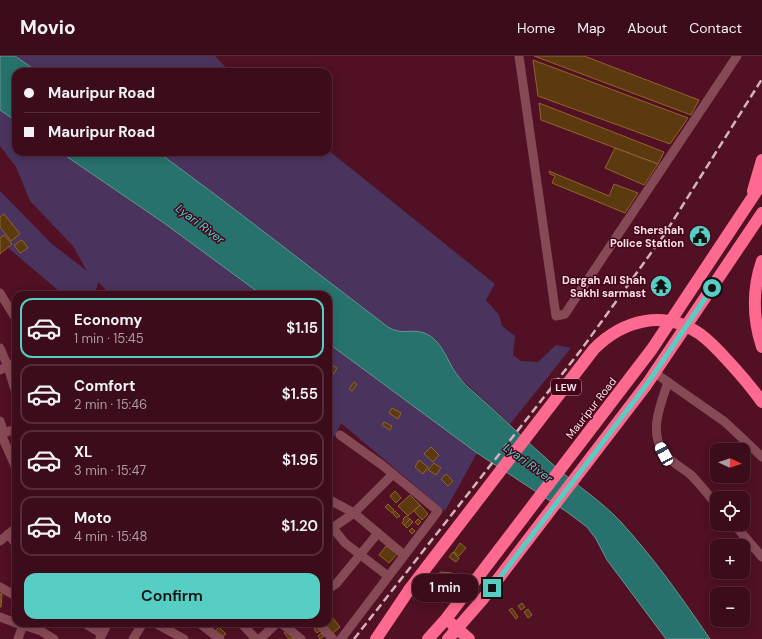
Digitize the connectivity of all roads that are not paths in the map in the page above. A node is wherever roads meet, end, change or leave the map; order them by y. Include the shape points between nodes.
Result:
1 (519, 56) edge
2 (737, 56) edge
3 (762, 160) edge
4 (762, 183) edge
5 (750, 202) junction
6 (762, 213) edge
7 (762, 261) edge
8 (0, 293) edge
9 (12, 312) edge
10 (762, 347) edge
11 (0, 348) edge
12 (8, 366) edge
13 (655, 373) junction
14 (12, 380) edge
15 (668, 382) junction
16 (762, 402) edge
17 (0, 421) edge
18 (12, 430) edge
19 (2, 433) edge
20 (340, 435) dead end
21 (762, 457) edge
22 (12, 458) edge
23 (393, 474) junction
24 (710, 497) edge
25 (332, 501) edge
26 (354, 513) junction
27 (332, 528) edge
28 (12, 531) edge
29 (332, 531) edge
30 (740, 531) edge
31 (378, 533) junction
32 (8, 534) junction
33 (12, 539) edge
34 (0, 541) edge
35 (361, 554) junction
36 (404, 555) junction
37 (762, 557) edge
38 (388, 576) junction
39 (332, 586) edge
40 (0, 587) edge
41 (12, 594) edge
42 (0, 617) edge
43 (446, 619) junction
44 (12, 621) edge
45 (19, 627) edge
46 (28, 627) edge
47 (90, 627) edge
48 (106, 627) edge
49 (140, 627) edge
50 (162, 627) edge
51 (204, 627) edge
52 (245, 627) edge
53 (274, 627) edge
54 (286, 627) edge
55 (322, 627) edge
56 (457, 628) junction
57 (100, 636) edge
58 (18, 639) edge
59 (54, 639) edge
60 (133, 639) edge
61 (184, 639) edge
62 (220, 639) edge
63 (256, 639) edge
64 (260, 639) edge
65 (301, 639) edge
66 (333, 639) edge
67 (341, 639) edge
68 (376, 639) edge
69 (428, 639) edge
70 (448, 639) edge
71 (469, 639) edge

1 - 2 street via 556,316 565,314
3 - 5 highway
4 - 5 highway, Mauripur Road
5 - 43 highway, Mauripur Road via 652,349
6 - 13 highway
7 - 10 highway via 755,291 754,313
8 - 9 street
11 - 12 street
12 - 14 street
13 - 15 street
13 - 56 highway via 482,600
15 - 21 street via 725,422
15 - 24 street via 658,412 657,441 664,454 691,475
16 - 68 highway, LEW, bridge via 743,377 709,341 688,327 650,320 637,322 614,332 594,349 409,590
17 - 19 street
18 - 19 street
19 - 22 street
20 - 23 street
23 - 26 street
23 - 36 street via 438,511
25 - 26 street
26 - 27 street
26 - 31 street
28 - 32 street
29 - 35 street
30 - 37 street
31 - 35 street
31 - 36 street
32 - 33 street
32 - 34 street
35 - 38 street
35 - 39 street
36 - 38 street
38 - 67 street
40 - 41 street
42 - 44 street
43 - 56 highway
43 - 69 highway, Mauripur Road
45 - 58 street
46 - 59 street
47 - 57 street
48 - 57 street
49 - 60 street
50 - 61 street
51 - 62 street
52 - 63 street
53 - 64 street
54 - 65 street
55 - 66 street
56 - 70 highway
56 - 71 highway

